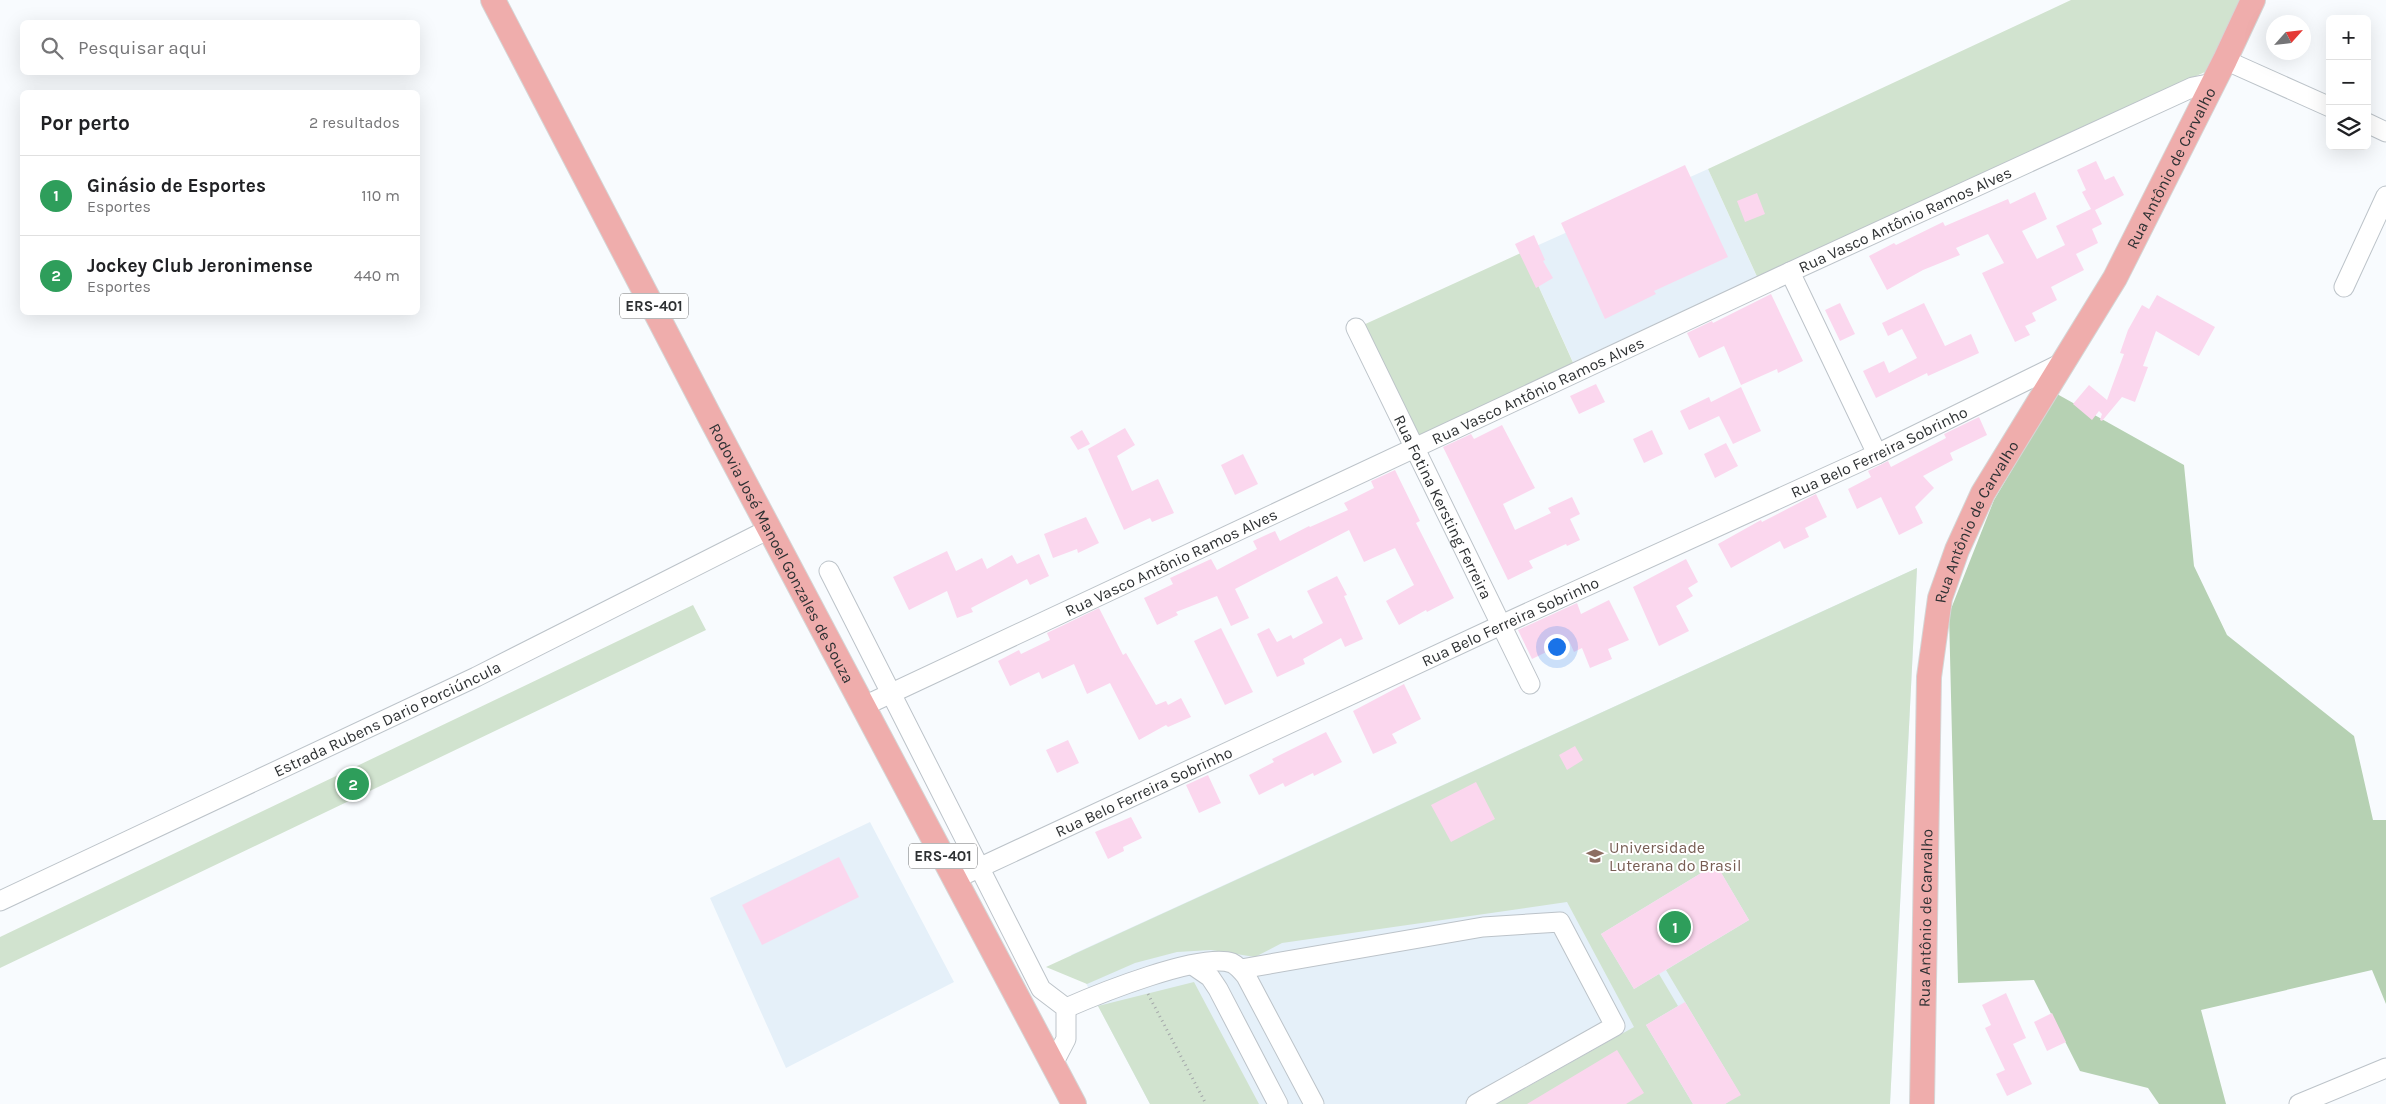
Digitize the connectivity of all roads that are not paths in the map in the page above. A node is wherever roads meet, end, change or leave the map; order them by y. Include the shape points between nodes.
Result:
1 (493, 0) edge
2 (2253, 0) edge
3 (2225, 60) junction
4 (2213, 83) junction
5 (2326, 105) edge
6 (2371, 125) edge
7 (2386, 132) edge
8 (2386, 196) edge
9 (1790, 272) junction
10 (2344, 287) dead end
11 (1356, 328) dead end
12 (2065, 362) junction
13 (1413, 448) junction
14 (1877, 454) junction
15 (769, 529) junction
16 (829, 571) dead end
17 (1501, 625) junction
18 (1530, 684) dead end
19 (891, 693) junction
20 (864, 706) junction
21 (980, 867) junction
22 (955, 879) junction
23 (0, 901) edge
24 (1194, 966) junction
25 (1241, 969) junction
26 (1011, 984) junction
27 (1042, 989) junction
28 (1066, 1008) junction
29 (1053, 1064) junction
30 (2386, 1068) edge
31 (1922, 1080) junction
32 (1074, 1104) edge
33 (1278, 1104) edge
34 (1314, 1104) edge
35 (1476, 1104) edge
36 (1922, 1104) edge
37 (1934, 1104) edge
38 (2299, 1104) edge

1 - 15 main road, Rodovia José Manoel Gonzales de Souza / ERS-401
2 - 3 main road, Rua Antônio de Carvalho
3 - 4 main road, Rua Antônio de Carvalho
3 - 5 street
4 - 9 street, Rua Vasco Antônio Ramos Alves via 2193,87
4 - 12 main road, Rua Antônio de Carvalho via 2115,278
6 - 7 street
8 - 10 street
9 - 13 street, Rua Vasco Antônio Ramos Alves
9 - 14 street
11 - 13 street, Rua Fotina Kersting Ferreira
12 - 14 street, Rua Belo Ferreira Sobrinho
12 - 31 main road, Rua Antônio de Carvalho via 1983,493 1940,598 1929,678
13 - 17 street, Rua Fotina Kersting Ferreira
13 - 19 street, Rua Vasco Antônio Ramos Alves
14 - 17 street, Rua Belo Ferreira Sobrinho
15 - 20 main road, Rodovia José Manoel Gonzales de Souza / ERS-401
15 - 23 street, Estrada Rubens Dario Porciúncula via 476,677
16 - 19 street
17 - 18 street, Rua Fotina Kersting Ferreira
17 - 21 street, Rua Belo Ferreira Sobrinho
19 - 20 street, Rua Vasco Antônio Ramos Alves
19 - 21 street
20 - 22 main road, Rodovia José Manoel Gonzales de Souza / ERS-401
21 - 22 street, Rua Belo Ferreira Sobrinho
21 - 27 street
22 - 26 main road, Rodovia José Manoel Gonzales de Souza / ERS-401
24 - 25 street via 1221,961
24 - 28 street via 1135,980
24 - 33 street via 1210,977 1218,988
25 - 34 street
25 - 35 street via 1474,929 1560,922 1615,1026
26 - 27 street
26 - 29 main road, Rodovia José Manoel Gonzales de Souza / ERS-401
27 - 28 street
28 - 29 street via 1066,1039
29 - 32 main road, Rodovia José Manoel Gonzales de Souza / ERS-401
30 - 38 street
31 - 36 main road, Rua Antônio de Carvalho
31 - 37 street

